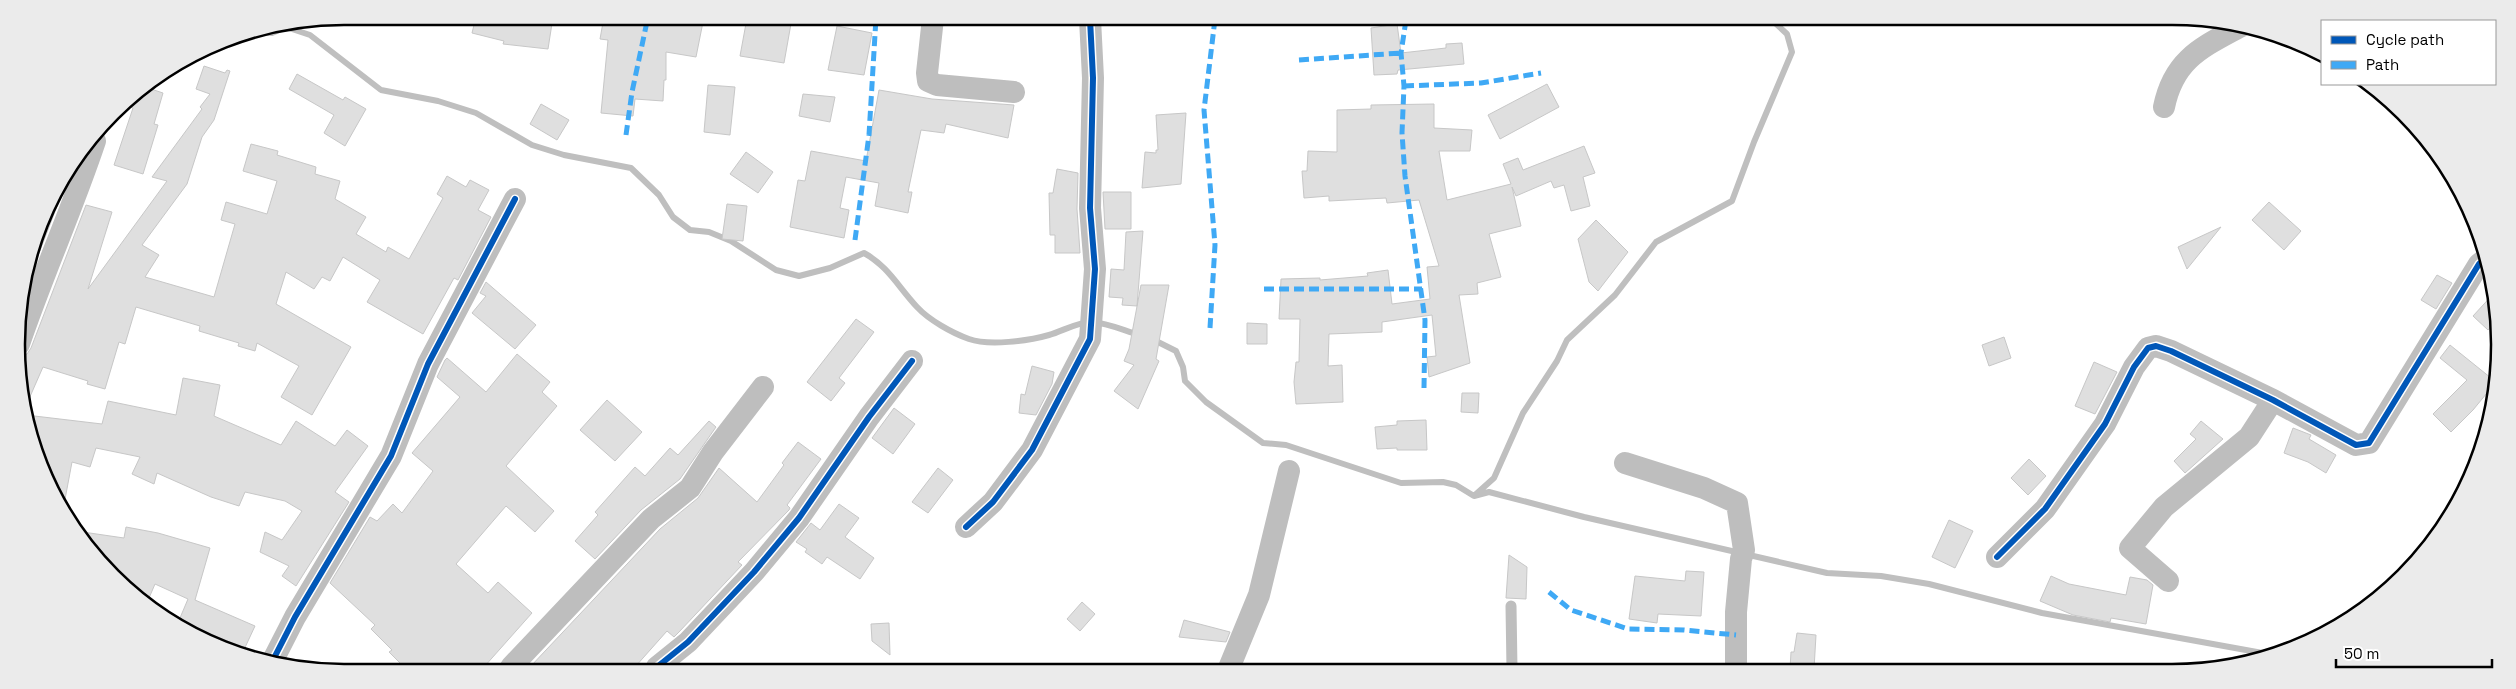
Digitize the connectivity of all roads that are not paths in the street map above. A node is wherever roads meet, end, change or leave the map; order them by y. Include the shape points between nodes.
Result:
1 (932, 25) edge
2 (1090, 25) edge
3 (2233, 31) edge
4 (1014, 92) dead end
5 (2164, 107) dead end
6 (93, 148) edge
7 (515, 199) dead end
8 (2480, 264) edge
9 (26, 323) edge
10 (912, 361) dead end
11 (763, 387) dead end
12 (2273, 400) junction
13 (1625, 464) dead end
14 (1289, 471) dead end
15 (966, 527) dead end
16 (1997, 557) dead end
17 (2168, 581) dead end
18 (1511, 606) dead end
19 (275, 656) edge
20 (514, 664) edge
21 (660, 664) edge
22 (1231, 664) edge
23 (1512, 664) edge
24 (1736, 664) edge

1 - 4 street via 928,81
2 - 15 street via 1093,78 1090,208 1095,269 1090,339 1032,450 993,502
3 - 5 street via 2192,54 2168,86
6 - 9 street via 77,197
7 - 19 street via 428,364 391,456
8 - 12 street via 2369,443 2356,445
10 - 21 street via 799,518 688,642
11 - 20 street via 690,488 651,519
12 - 16 street via 2171,351 2156,346 2148,348 2134,367 2105,424 2045,509
12 - 17 street via 2249,437 2164,507 2130,548
13 - 24 street via 1704,488 1737,503 1742,524 1742,554 1736,612
14 - 22 street via 1258,595
18 - 23 lane

